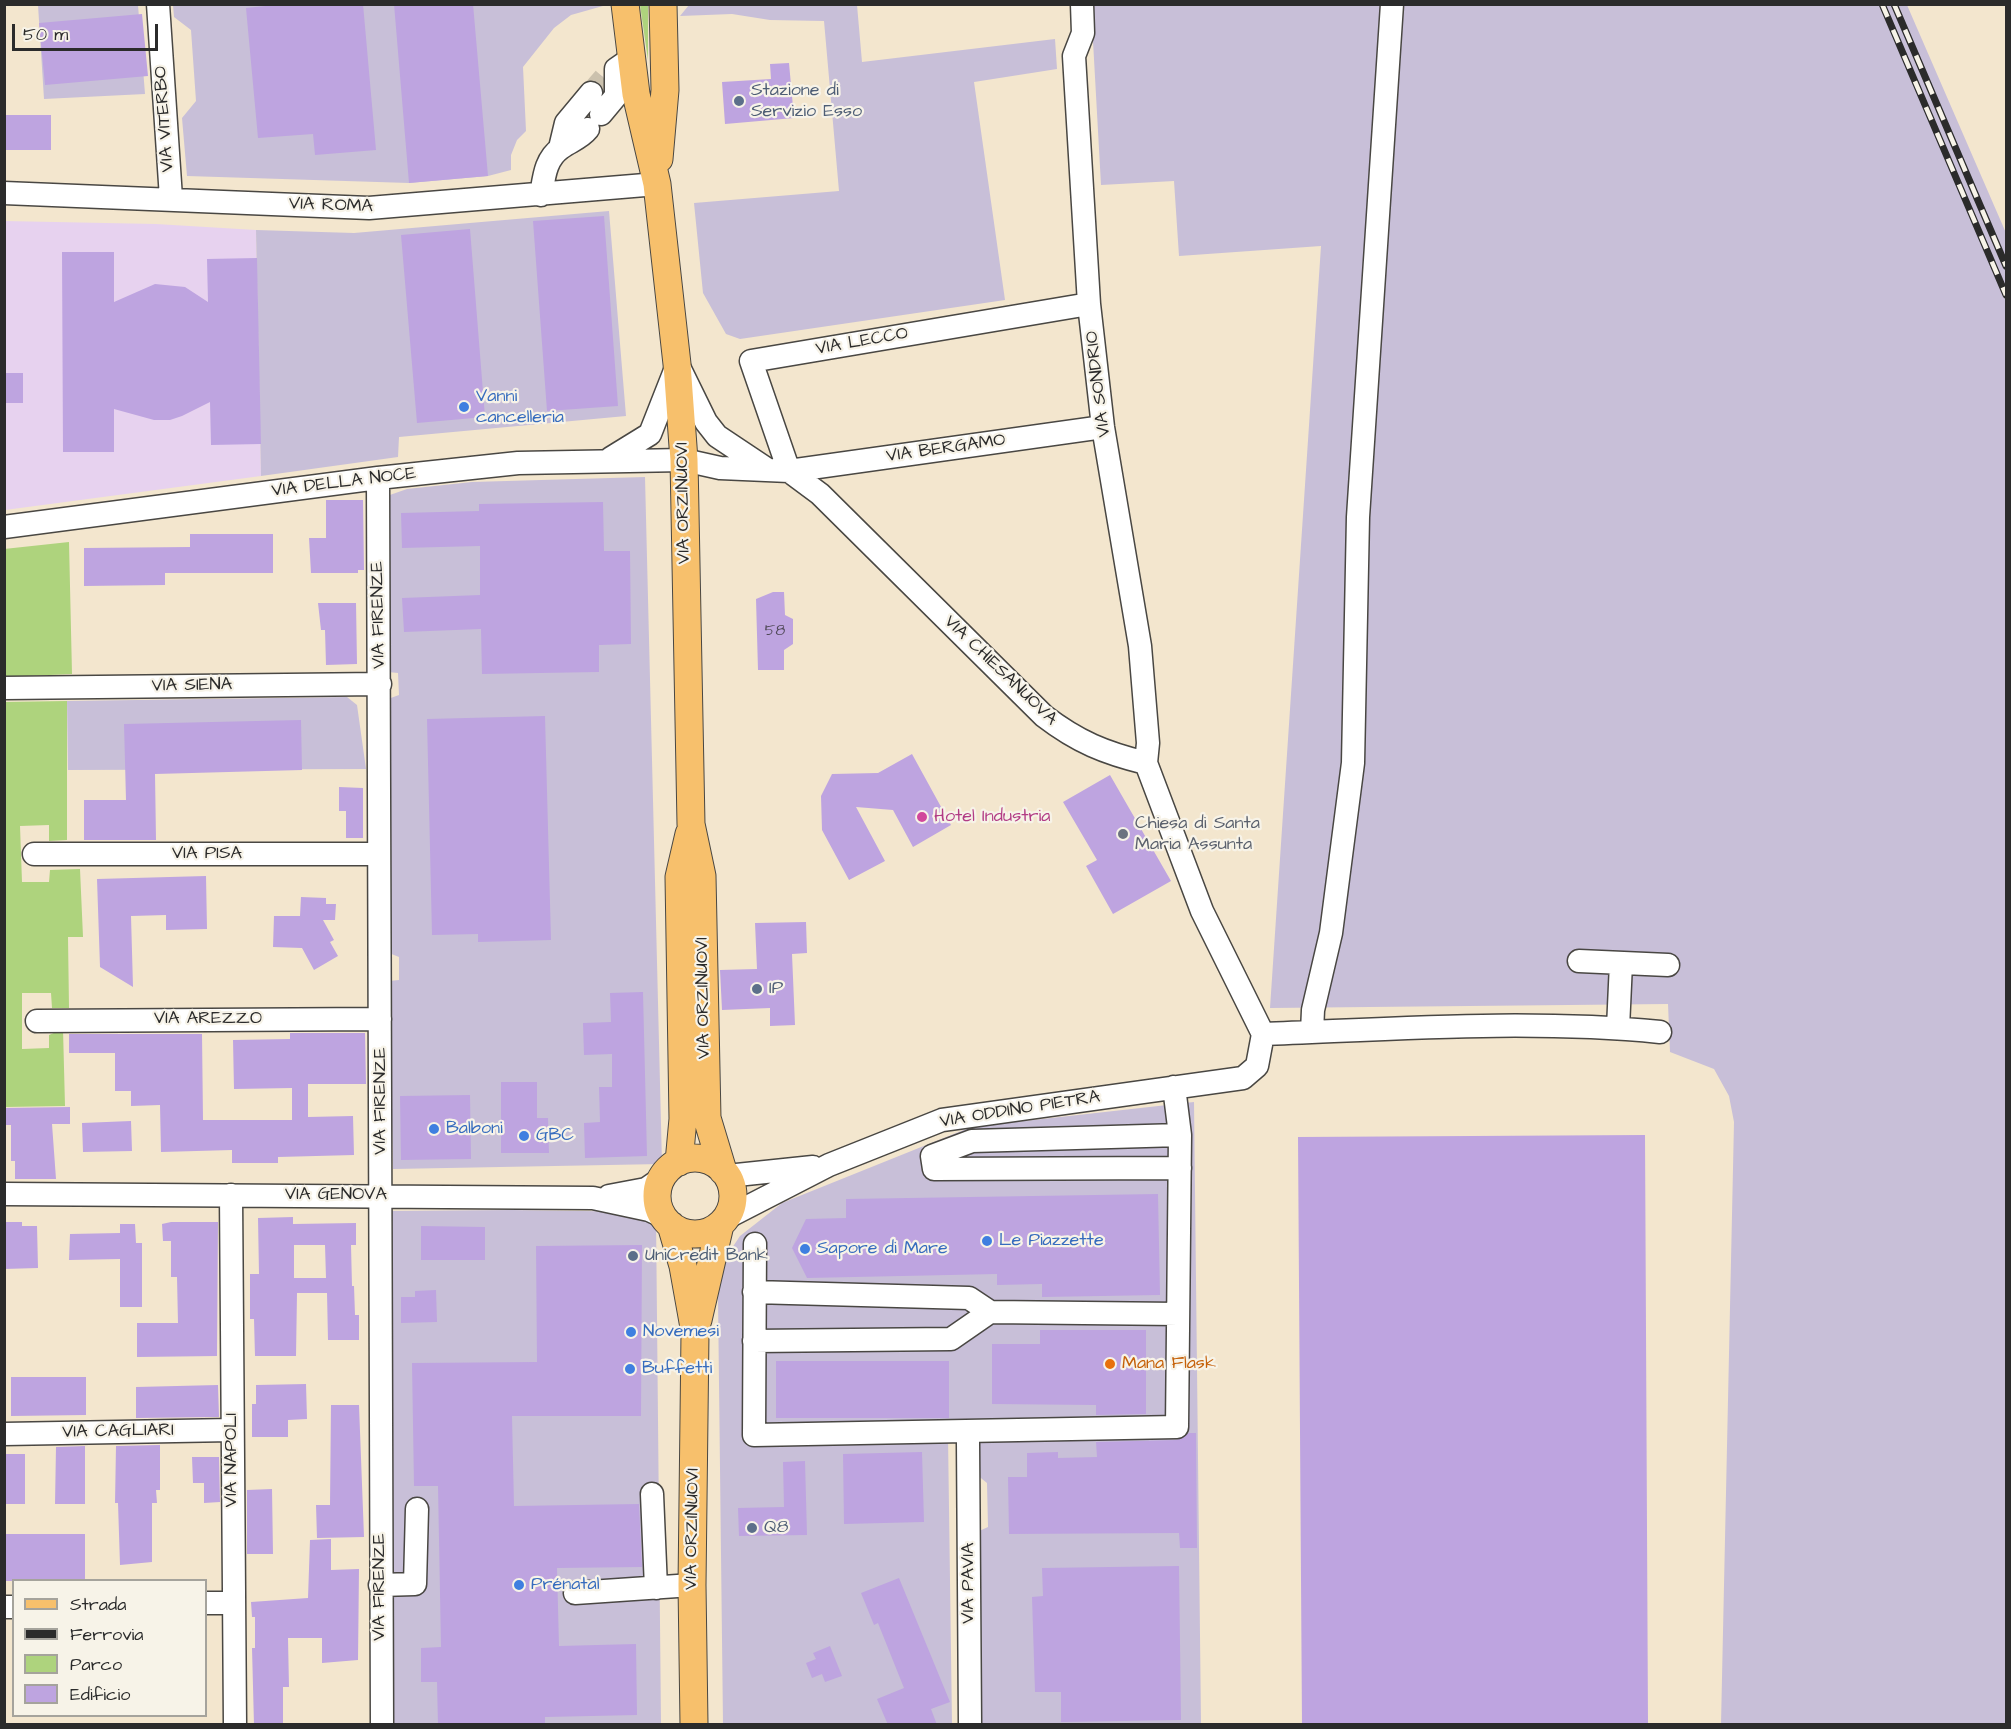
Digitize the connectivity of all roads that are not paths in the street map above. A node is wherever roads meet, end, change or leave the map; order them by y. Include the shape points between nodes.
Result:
1 (158, 4) edge
2 (625, 4) edge
3 (663, 4) edge
4 (1082, 4) edge
5 (1392, 4) edge
6 (611, 75) junction
7 (560, 148) junction
8 (657, 184) junction
9 (4, 193) edge
10 (541, 195) junction
11 (171, 198) junction
12 (1089, 304) junction
13 (677, 364) junction
14 (1103, 427) junction
15 (607, 460) junction
16 (684, 460) junction
17 (779, 471) junction
18 (378, 478) junction
19 (4, 527) edge
20 (380, 684) junction
21 (4, 688) edge
22 (1146, 763) junction
23 (691, 824) junction
24 (34, 854) dead end
25 (379, 854) junction
26 (1579, 961) dead end
27 (1621, 963) junction
28 (1668, 965) dead end
29 (380, 1019) junction
30 (37, 1021) dead end
31 (1618, 1028) junction
32 (1312, 1032) junction
33 (1660, 1032) dead end
34 (1263, 1034) junction
35 (1174, 1087) junction
36 (1180, 1135) junction
37 (829, 1166) junction
38 (1180, 1168) junction
39 (670, 1170) junction
40 (725, 1174) junction
41 (4, 1194) edge
42 (231, 1195) junction
43 (381, 1196) junction
44 (593, 1198) junction
45 (667, 1221) junction
46 (723, 1221) junction
47 (755, 1244) dead end
48 (754, 1292) junction
49 (990, 1312) junction
50 (1178, 1314) junction
51 (695, 1333) junction
52 (754, 1341) junction
53 (232, 1430) junction
54 (4, 1434) edge
55 (969, 1442) dead end
56 (652, 1494) dead end
57 (417, 1509) dead end
58 (380, 1585) junction
59 (692, 1585) junction
60 (657, 1588) junction
61 (575, 1593) dead end
62 (207, 1603) edge
63 (233, 1603) junction
64 (235, 1725) edge
65 (382, 1725) edge
66 (694, 1725) edge
67 (970, 1725) edge

1 - 11 street, VIA VITERBO
2 - 6 main road, VIA ORZINUOVI
3 - 8 main road, VIA ORZINUOVI via 664,90
4 - 12 street, VIA SONDRIO via 1083,33 1074,56
5 - 32 street via 1358,517 1353,763 1331,933 1313,1010
6 - 7 street via 566,123
6 - 7 street via 616,96 582,136
6 - 8 main road, VIA ORZINUOVI via 636,94
7 - 10 street via 547,163
8 - 10 street, VIA ROMA
8 - 13 main road, VIA ORZINUOVI
9 - 11 street, VIA ROMA
10 - 11 street, VIA ROMA via 369,208
12 - 14 street, VIA SONDRIO
12 - 17 street, VIA LECCO via 751,361
13 - 15 street via 650,434
13 - 16 main road, VIA ORZINUOVI
13 - 17 street, VIA CHIESANUOVA via 717,436
14 - 17 street, VIA BERGAMO
14 - 22 street, VIA SONDRIO via 1140,646 1148,743
15 - 16 street, VIA DELLA NOCE
15 - 18 street, VIA DELLA NOCE via 518,463
16 - 17 street via 720,468
16 - 23 main road, VIA ORZINUOVI
17 - 22 street, VIA CHIESANUOVA via 820,494 1044,716 1081,742 1108,754
18 - 19 street, VIA DELLA NOCE
18 - 20 street, VIA FIRENZE
20 - 21 street, VIA SIENA
20 - 25 street, VIA FIRENZE
22 - 34 street via 1202,910
23 - 39 main road, VIA ORZINUOVI via 679,877 682,1119
23 - 40 main road, VIA ORZINUOVI via 702,876 707,1118
24 - 25 street, VIA PISA
25 - 29 street, VIA FIRENZE
26 - 27 street
27 - 28 street
27 - 31 street
29 - 30 street, VIA AREZZO
29 - 43 street, VIA FIRENZE
31 - 32 street via 1482,1026
31 - 33 street
32 - 34 street
34 - 35 street, VIA ODDINO PIETRA via 1257,1066 1243,1078
35 - 36 street
35 - 37 street, VIA ODDINO PIETRA via 942,1120
36 - 38 street
36 - 38 street via 972,1141 932,1156 934,1168
37 - 40 street
37 - 46 street, VIA ODDINO PIETRA
38 - 50 street
39 - 40 main road via 690,1158 708,1160
39 - 44 street via 646,1189
39 - 45 main road, VIA ORZINUOVI via 658,1202
40 - 46 main road, VIA ORZINUOVI via 733,1196
41 - 42 street, VIA GENOVA
42 - 43 street, VIA GENOVA
42 - 53 street, VIA NAPOLI
43 - 44 street, VIA GENOVA
43 - 58 street, VIA FIRENZE
44 - 45 street, VIA GENOVA via 649,1210
45 - 46 main road via 683,1232 698,1234
45 - 51 main road, VIA ORZINUOVI via 683,1266
46 - 51 main road, VIA ORZINUOVI
47 - 48 street
48 - 49 street via 969,1298
48 - 52 street
49 - 50 street
49 - 52 street via 951,1340
50 - 52 street via 1177,1427 754,1435
51 - 59 main road, VIA ORZINUOVI
53 - 54 street, VIA CAGLIARI
53 - 63 street, VIA NAPOLI
55 - 67 street, VIA PAVIA
56 - 60 street
57 - 58 street via 415,1584
58 - 65 street, VIA FIRENZE
59 - 60 street
59 - 66 main road, VIA ORZINUOVI
60 - 61 street
62 - 63 street
63 - 64 street, VIA NAPOLI

